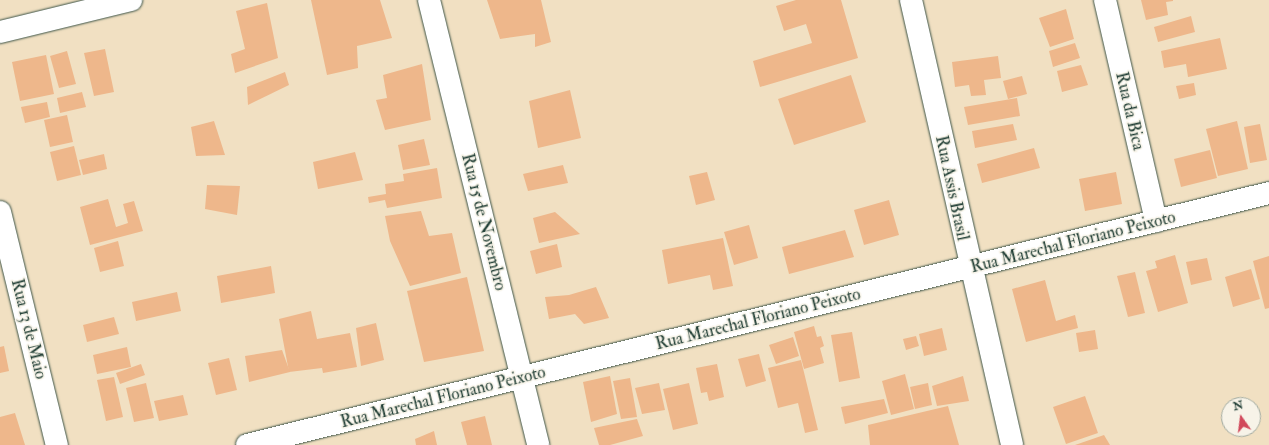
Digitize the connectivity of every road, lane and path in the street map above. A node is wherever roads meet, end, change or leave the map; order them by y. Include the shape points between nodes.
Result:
1 (131, 0) edge
2 (429, 0) edge
3 (911, 0) edge
4 (1105, 0) edge
5 (0, 32) edge
6 (1269, 194) edge
7 (0, 212) edge
8 (1156, 221) junction
9 (970, 267) junction
10 (522, 377) junction
11 (57, 445) edge
12 (247, 445) edge
13 (538, 445) edge
14 (1012, 445) edge

1 - 5 street
2 - 10 street, Rua 15 de Novembro
3 - 9 street, Rua Assis Brasil
4 - 8 street, Rua da Bica
6 - 8 street, Rua Marechal Floriano Peixoto
7 - 11 street, Rua 13 de Maio
8 - 9 street, Rua Marechal Floriano Peixoto
9 - 10 street, Rua Marechal Floriano Peixoto
9 - 14 street, Rua Assis Brasil
10 - 12 street, Rua Marechal Floriano Peixoto
10 - 13 street, Rua 15 de Novembro

